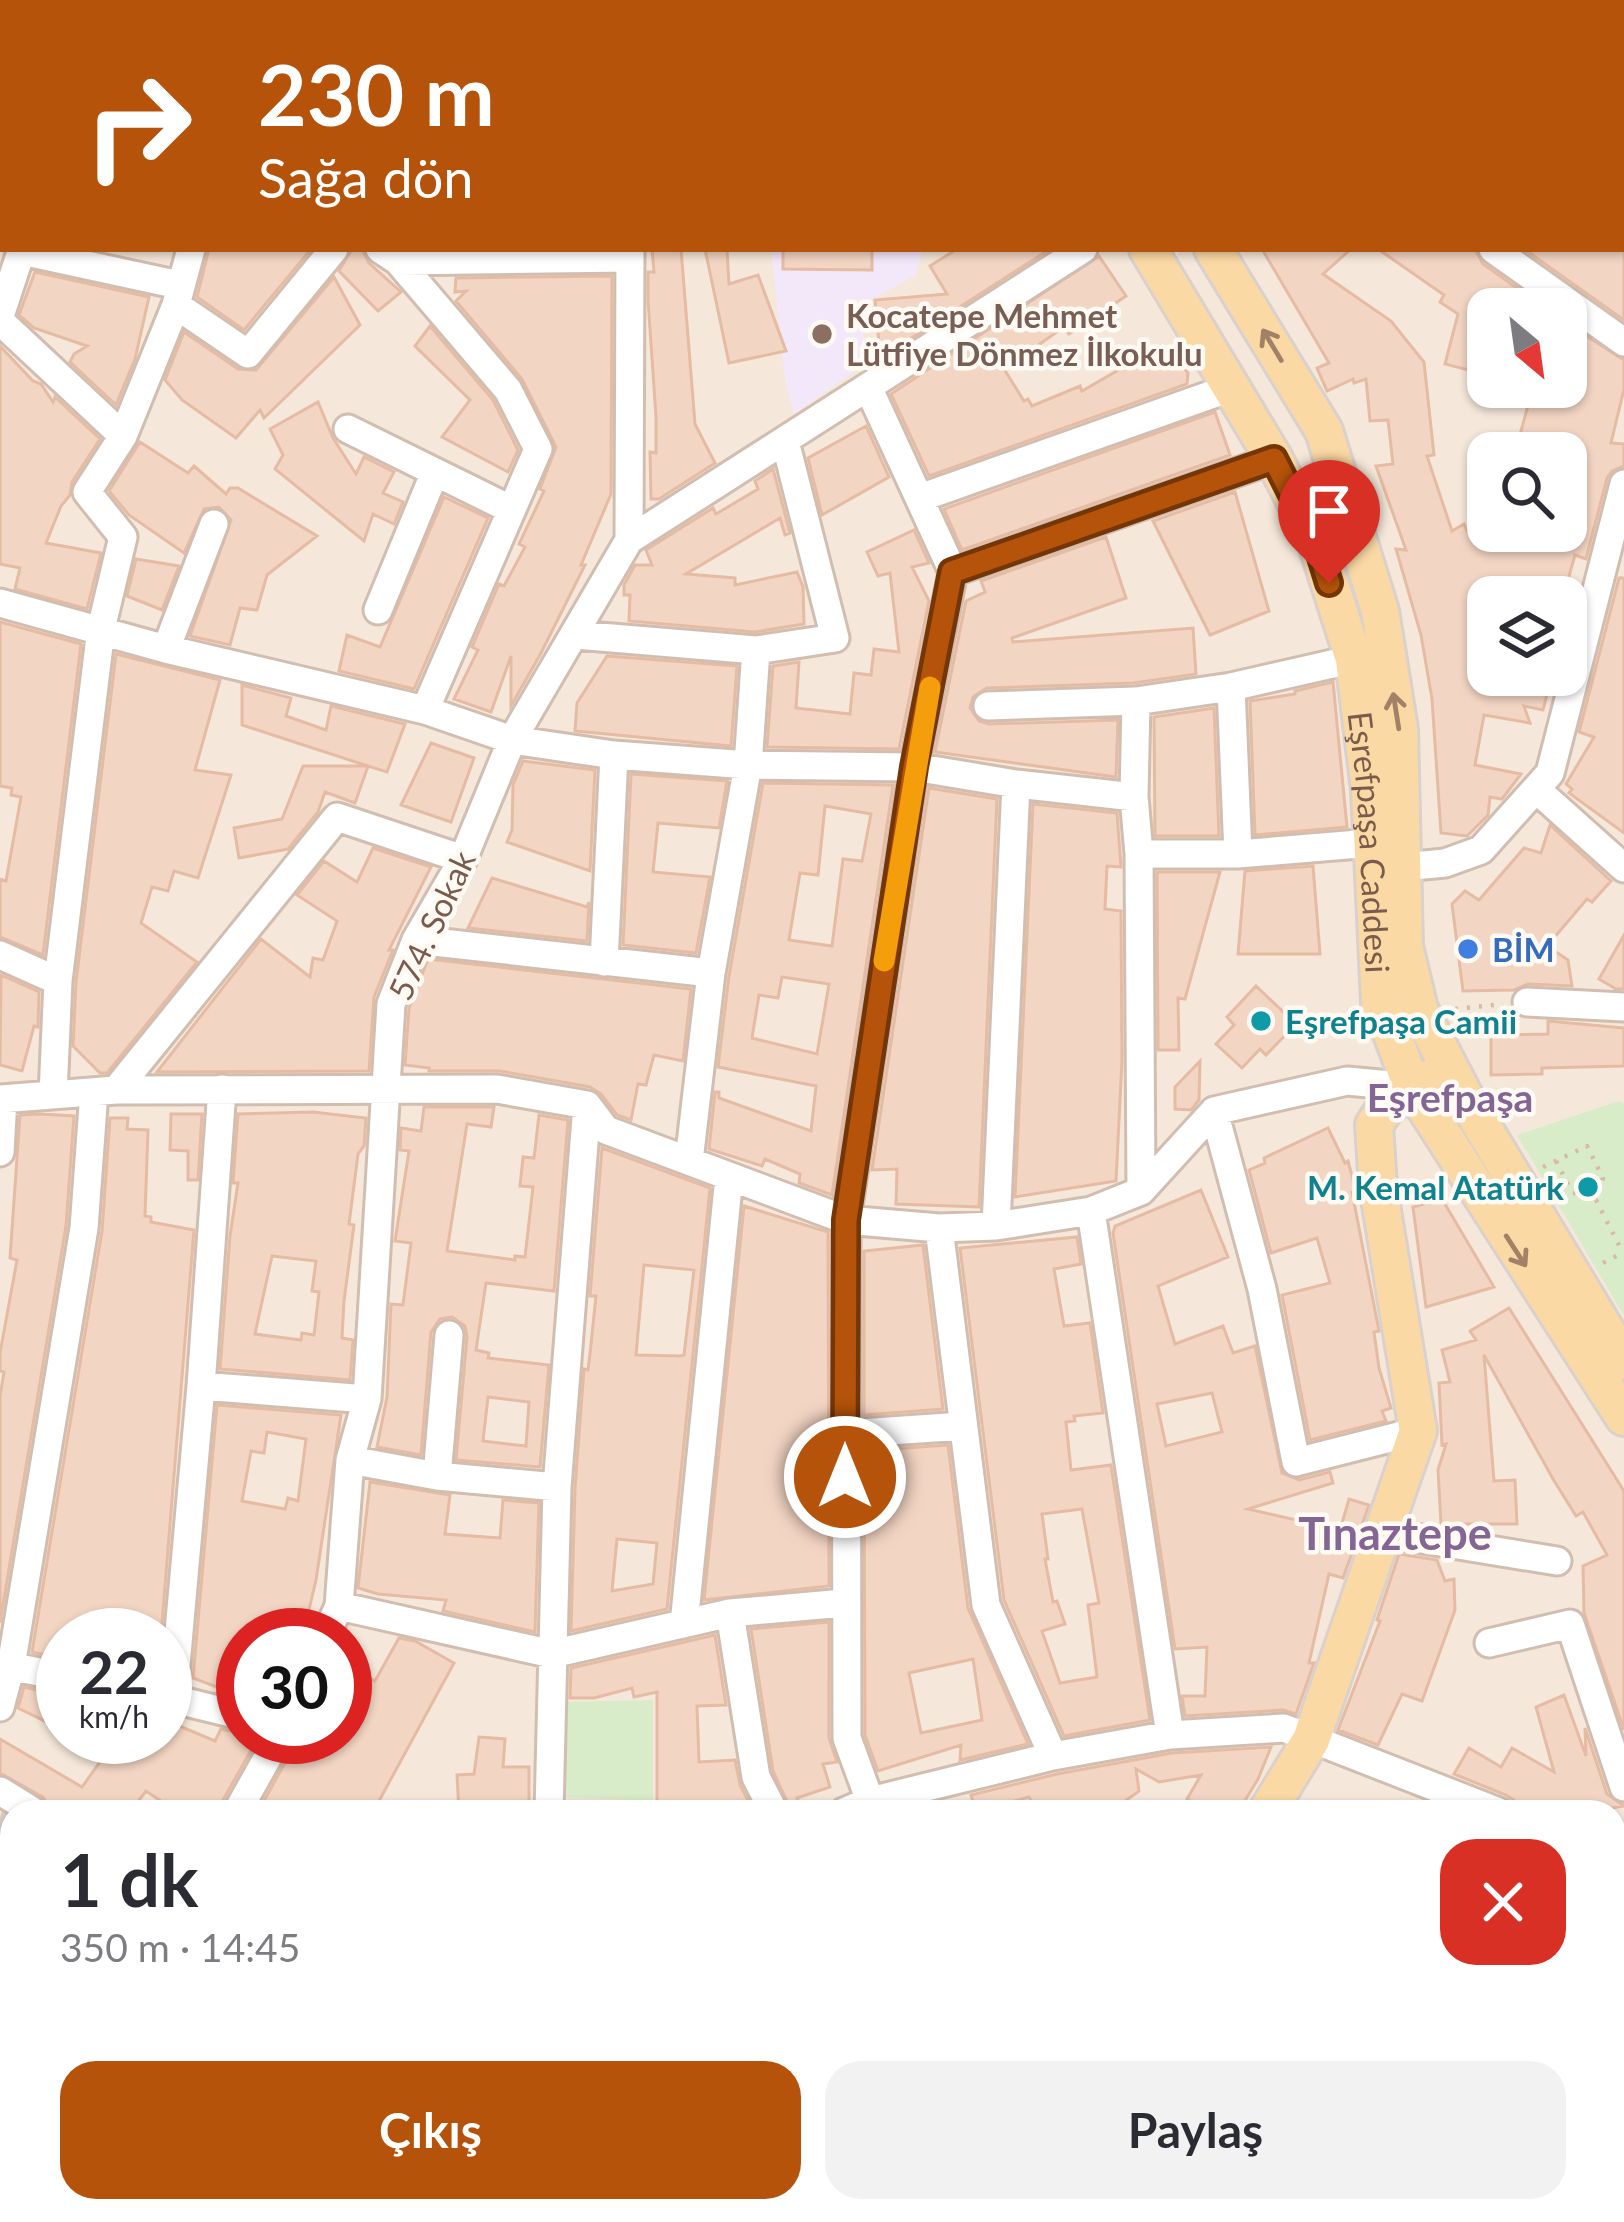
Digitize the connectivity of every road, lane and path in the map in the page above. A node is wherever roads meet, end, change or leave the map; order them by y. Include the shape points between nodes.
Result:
1 (21, 252) edge
2 (29, 252) edge
3 (190, 252) edge
4 (332, 252) edge
5 (1078, 252) edge
6 (1150, 252) edge
7 (1215, 252) edge
8 (1496, 252) edge
9 (630, 254) edge
10 (389, 255) edge
11 (177, 295) junction
12 (0, 318) edge
13 (1624, 341) edge
14 (868, 387) junction
15 (1230, 388) junction
16 (348, 429) dead end
17 (123, 436) junction
18 (784, 441) junction
19 (1274, 459) junction
20 (435, 472) junction
21 (1624, 484) edge
22 (920, 498) junction
23 (510, 509) junction
24 (214, 524) dead end
25 (629, 540) junction
26 (952, 572) junction
27 (0, 603) edge
28 (378, 610) dead end
29 (100, 629) junction
30 (577, 635) junction
31 (166, 649) junction
32 (757, 650) junction
33 (1354, 659) junction
34 (1231, 687) junction
35 (1136, 701) junction
36 (988, 706) dead end
37 (425, 710) junction
38 (512, 740) junction
39 (614, 754) junction
40 (748, 765) junction
41 (914, 767) junction
42 (1016, 784) junction
43 (1538, 790) junction
44 (1134, 797) junction
45 (1371, 843) junction
46 (1139, 854) junction
47 (1238, 854) junction
48 (464, 859) junction
49 (1403, 867) junction
50 (1624, 868) edge
51 (416, 940) junction
52 (0, 955) edge
53 (604, 962) junction
54 (711, 973) junction
55 (58, 981) junction
56 (1527, 1002) joint
57 (1624, 1007) edge
58 (1447, 1010) dead end
59 (1458, 1083) junction
60 (222, 1089) junction
61 (383, 1089) junction
62 (105, 1091) junction
63 (53, 1095) junction
64 (1, 1099) edge
65 (1420, 1102) junction
66 (587, 1106) junction
67 (1214, 1111) junction
68 (0, 1152) edge
69 (689, 1161) junction
70 (1556, 1161) junction
71 (1541, 1168) dead end
72 (729, 1177) junction
73 (1141, 1191) junction
74 (1595, 1200) junction
75 (1091, 1210) junction
76 (846, 1220) junction
77 (996, 1226) junction
78 (939, 1228) junction
79 (1623, 1252) edge
80 (1585, 1273) dead end
81 (449, 1335) dead end
82 (1624, 1361) edge
83 (201, 1386) junction
84 (367, 1399) junction
85 (1624, 1417) edge
86 (963, 1426) junction
87 (1418, 1431) junction
88 (845, 1434) junction
89 (350, 1460) junction
90 (437, 1475) junction
91 (557, 1487) junction
92 (1385, 1533) junction
93 (1557, 1561) dead end
94 (844, 1603) junction
95 (339, 1606) joint
96 (178, 1608) edge
97 (730, 1613) junction
98 (684, 1624) junction
99 (1489, 1643) dead end
100 (552, 1654) junction
101 (6, 1665) edge
102 (36, 1671) edge
103 (0, 1707) edge
104 (1170, 1735) junction
105 (1311, 1740) junction
106 (1053, 1756) junction
107 (264, 1764) edge
108 (1624, 1787) edge
109 (244, 1800) edge
110 (550, 1800) edge
111 (768, 1800) edge
112 (856, 1800) edge
113 (881, 1800) edge
114 (1274, 1800) edge
115 (1468, 1800) edge

1 - 12 street
2 - 11 street
3 - 11 street
4 - 11 street via 248,354
5 - 14 street
6 - 15 main road, Eşrefpaşa Caddesi
49 -> 7 main road, Eşrefpaşa Caddesi via 1399,729 1373,588 1324,431
8 - 13 street
9 - 10 street
9 - 25 street, 574. Sokak
10 - 23 street via 508,389 538,449
11 - 17 street
12 - 17 street
14 - 18 street
14 - 22 street
15 - 19 main road, Eşrefpaşa Caddesi
15 - 22 street
16 - 20 street
17 - 29 street via 88,492 123,537
18 - 25 street
18 - 32 street via 835,638
19 - 26 street
19 - 33 main road, Eşrefpaşa Caddesi via 1317,544
20 - 23 street
20 - 28 street
21 - 43 street via 1550,773
22 - 26 street
23 - 37 street
24 - 31 street
25 - 30 street, 574. Sokak
26 - 41 street
27 - 29 street
29 - 31 street
29 - 55 street
30 - 32 street
30 - 38 street, 574. Sokak
31 - 37 street
32 - 40 street
33 - 34 street
33 - 45 main road, Eşrefpaşa Caddesi
34 - 35 street
34 - 47 street
35 - 36 street
35 - 44 street
37 - 38 street
38 - 39 street
38 - 48 street, 574. Sokak
39 - 40 street
39 - 53 street
40 - 41 street
40 - 54 street
41 - 42 street
41 - 76 street
42 - 44 street
42 - 77 street
43 - 49 street via 1481,850
43 - 50 street
44 - 46 street
45 - 47 street
45 - 65 main road, Eşrefpaşa Caddesi via 1380,1002
46 - 47 street
46 - 73 street
48 - 51 street, 574. Sokak
48 - 62 street via 337,817
49 - 59 main road, Eşrefpaşa Caddesi via 1404,946 1419,1010
51 - 53 street
51 - 61 street, 574. Sokak via 391,1004
52 - 55 street
53 - 54 street
54 - 69 street
55 - 63 street
56 - 57 street
56 - 58 path
59 - 65 main road
59 - 82 main road, Eşrefpaşa Caddesi
60 - 61 street
60 - 62 street
60 - 83 street
61 - 66 street via 497,1088
61 - 84 street, 574. Sokak
62 - 63 street
62 - 101 street
63 - 64 street
64 - 68 street
65 - 67 street via 1347,1081
65 -> 85 main road, Eşrefpaşa Caddesi
65 - 87 main road via 1378,1186
66 - 69 street via 606,1130
66 - 91 street
67 - 73 street
67 - 87 street via 1262,1289 1296,1462
69 - 72 street
70 - 71 path
70 - 74 path via 1572,1192
70 - 74 path via 1587,1146 1604,1178
72 - 76 street
72 - 98 street
73 - 75 street
74 - 79 path
75 - 77 street
75 - 104 street
76 - 78 street
76 - 88 street
77 - 78 street
78 - 86 street
79 - 80 path
81 - 90 street
83 - 84 street
83 - 96 street
84 - 89 street, 574. Sokak
86 - 88 street
86 - 106 street via 986,1605
87 - 92 main road
88 - 94 street
89 - 90 street
89 - 95 street, 574. Sokak
90 - 91 street
91 - 100 street
92 - 93 street
92 - 105 main road
94 - 97 street
94 - 112 street
95 - 100 street
97 - 98 street
97 - 111 street via 756,1777
98 - 100 street
99 - 108 street via 1570,1624
100 - 110 street
101 - 102 street
101 - 103 street
104 - 105 street via 1284,1728
104 - 106 street
105 - 114 main road
105 - 115 street
106 - 113 street
107 - 109 street

